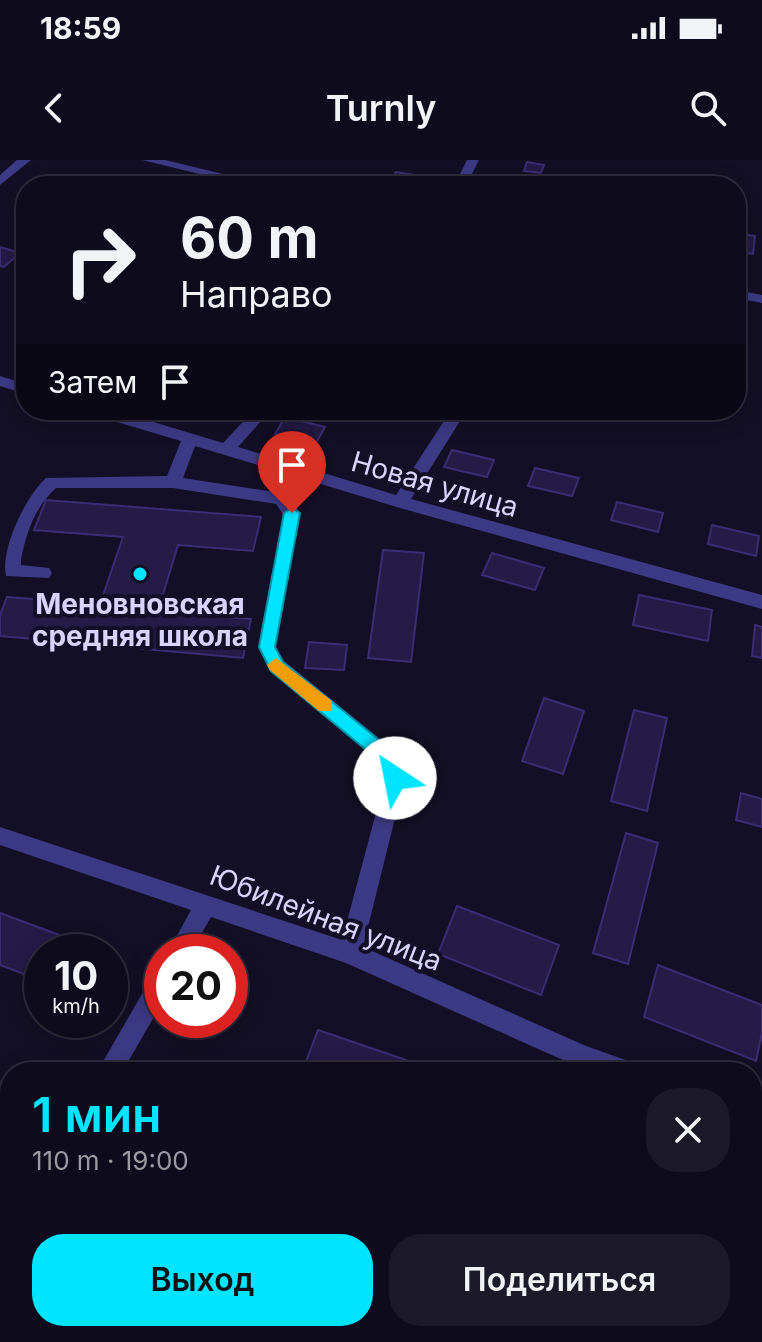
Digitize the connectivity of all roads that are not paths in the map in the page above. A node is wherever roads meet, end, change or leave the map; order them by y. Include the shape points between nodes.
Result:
1 (25, 160) edge
2 (148, 160) edge
3 (221, 176) edge
4 (0, 181) edge
5 (128, 420) edge
6 (254, 420) edge
7 (453, 420) edge
8 (190, 439) junction
9 (226, 450) junction
10 (173, 482) junction
11 (400, 502) junction
12 (43, 573) dead end
13 (762, 602) edge
14 (0, 836) edge
15 (207, 904) junction
16 (190, 934) edge
17 (350, 953) junction
18 (144, 1012) edge
19 (115, 1062) edge
20 (573, 1062) edge

1 - 4 lane
2 - 3 lane
5 - 8 lane, Новая улица
6 - 9 lane
7 - 11 lane
8 - 9 lane, Новая улица
8 - 10 lane
9 - 11 lane, Новая улица
10 - 12 lane via 52,482 42,489 11,553 12,571
10 - 17 lane via 281,499 292,513 267,647 277,666 378,749 395,778
11 - 13 lane, Новая улица
14 - 15 lane, Юбилейная улица
15 - 16 lane
15 - 17 lane, Юбилейная улица
17 - 20 lane, Юбилейная улица
18 - 19 lane

